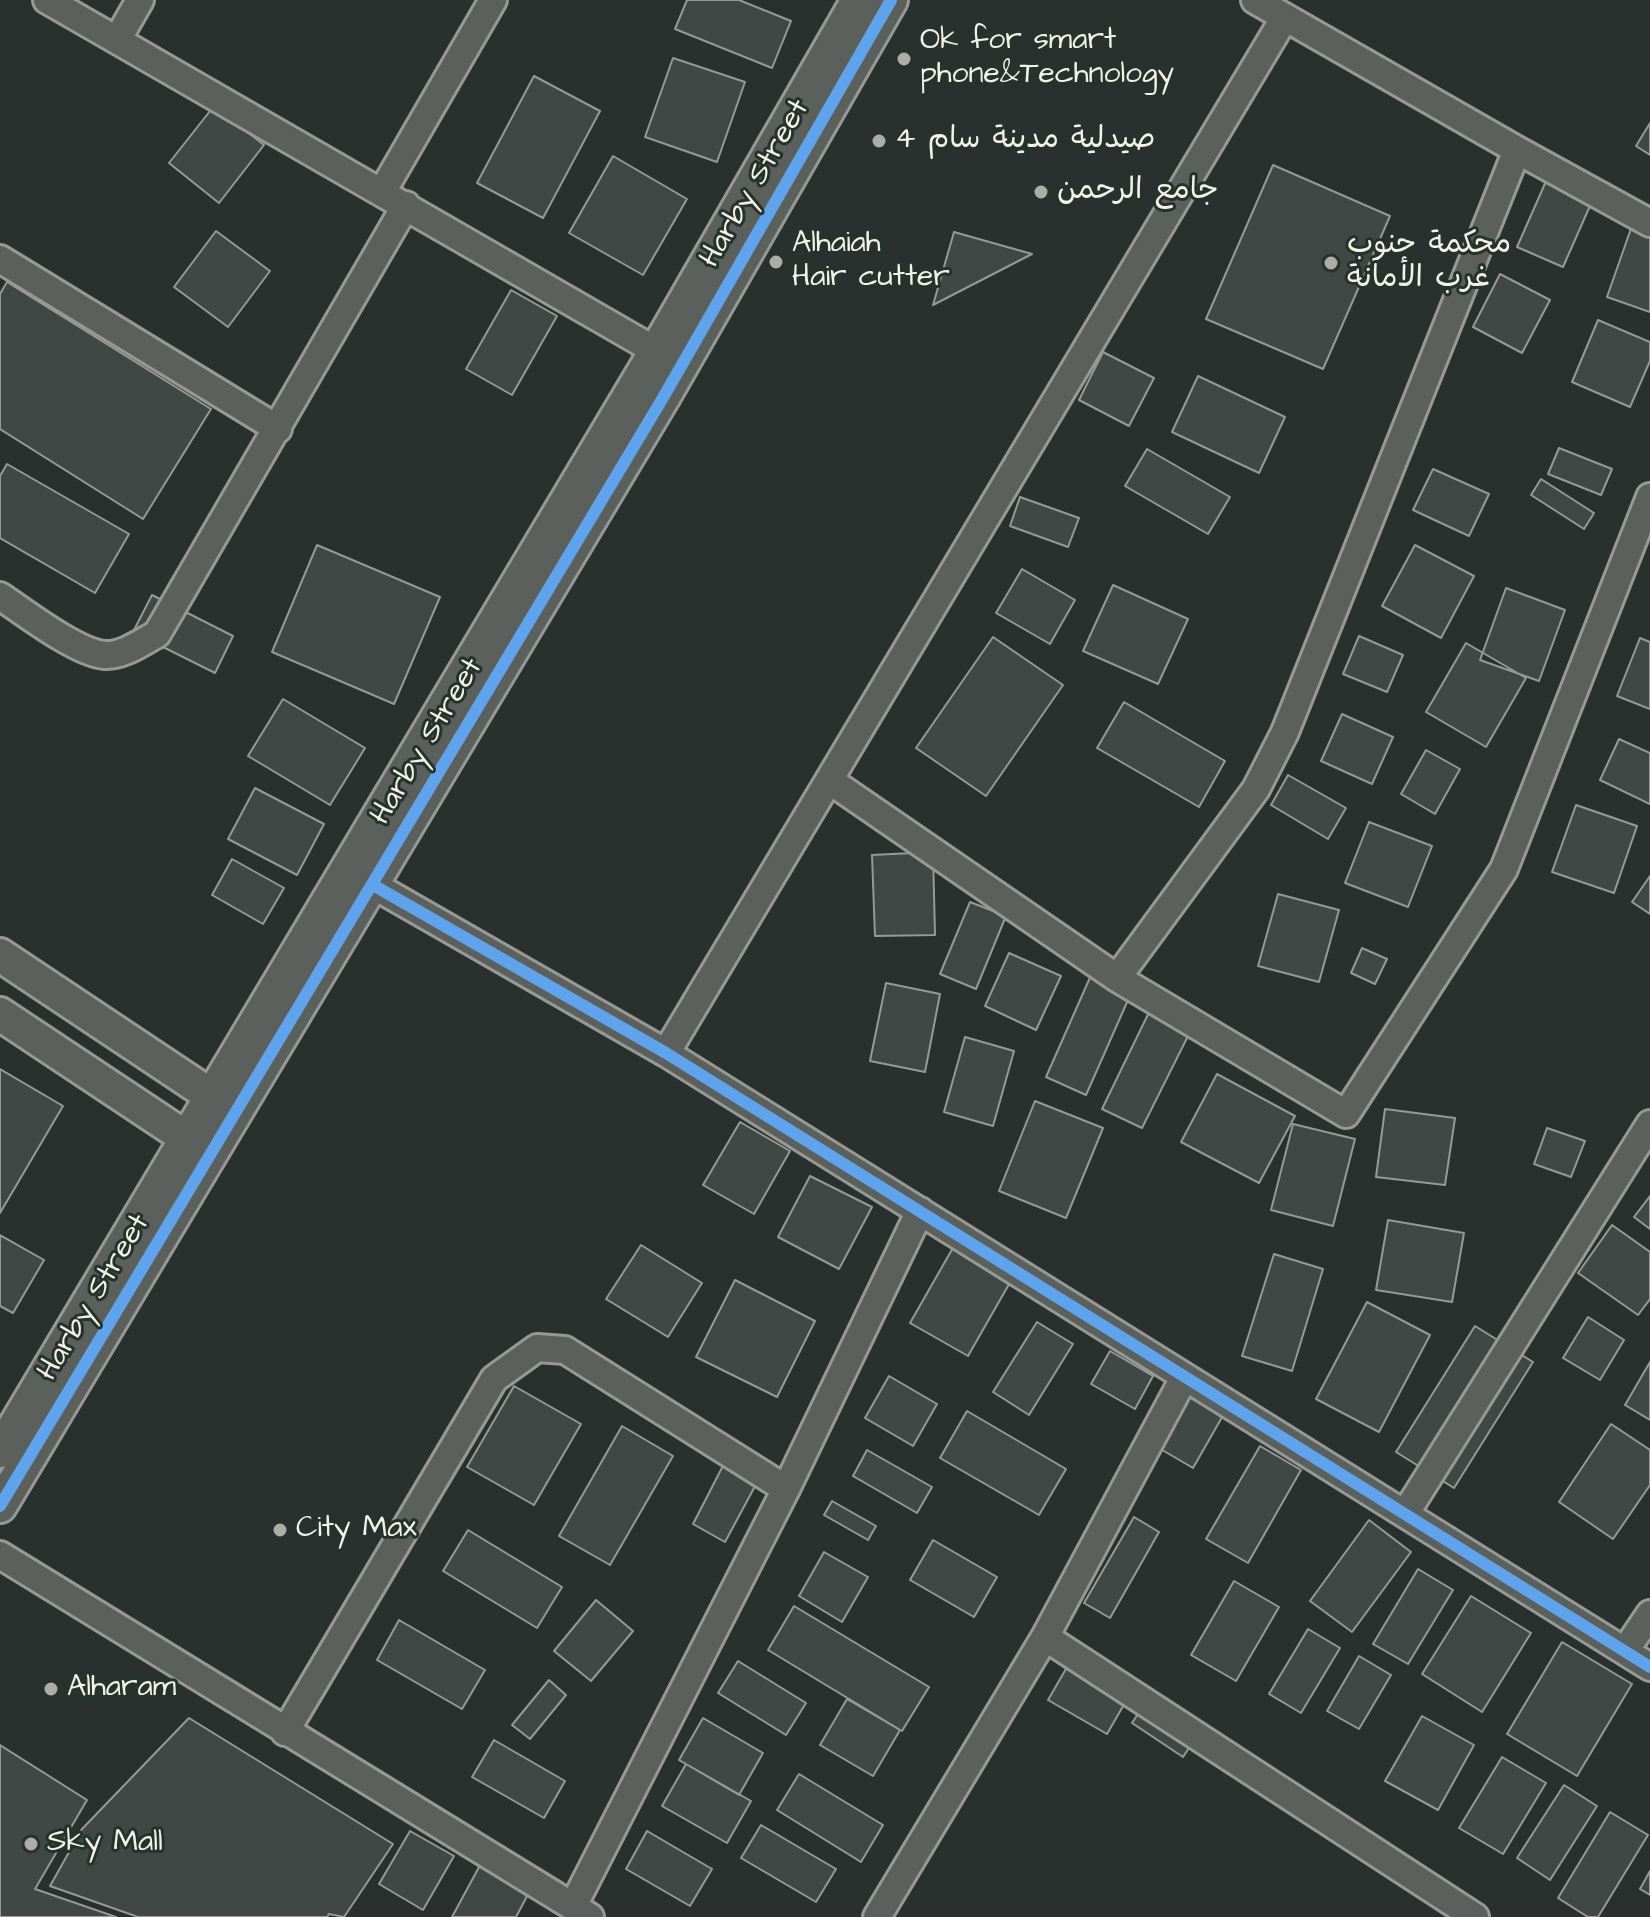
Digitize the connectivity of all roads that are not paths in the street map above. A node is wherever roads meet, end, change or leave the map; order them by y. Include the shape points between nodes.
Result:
1 (47, 0) edge
2 (140, 0) edge
3 (493, 0) edge
4 (858, 0) edge
5 (891, 0) edge
6 (1255, 0) edge
7 (1285, 17) junction
8 (117, 40) junction
9 (1517, 150) junction
10 (382, 192) junction
11 (406, 205) junction
12 (1650, 223) edge
13 (0, 259) edge
14 (656, 351) junction
15 (278, 429) junction
16 (1650, 497) edge
17 (0, 596) edge
18 (829, 780) junction
19 (373, 885) junction
20 (0, 955) edge
21 (1117, 978) junction
22 (0, 1014) edge
23 (666, 1053) junction
24 (213, 1097) junction
25 (1650, 1124) edge
26 (188, 1139) junction
27 (920, 1211) junction
28 (1184, 1378) junction
29 (0, 1451) edge
30 (786, 1489) junction
31 (0, 1506) edge
32 (1405, 1514) junction
33 (0, 1555) edge
34 (1650, 1614) edge
35 (1045, 1637) junction
36 (1625, 1651) junction
37 (1650, 1667) edge
38 (285, 1732) junction
39 (581, 1912) edge
40 (877, 1917) edge
41 (1475, 1917) edge

1 - 8 street
2 - 8 street
3 - 10 street
4 - 14 street, Harby Street
5 - 19 street, Harby Street via 664,396
6 - 7 street
7 - 9 street
7 - 18 street
8 - 10 street
9 - 12 street
9 - 21 street via 1285,732 1256,789
10 - 11 street
11 - 14 street
11 - 15 street
13 - 15 street
14 - 24 street, Harby Street
15 - 17 street via 157,634 104,655 72,643
16 - 21 street via 1504,869 1346,1114
18 - 21 street
18 - 23 street
19 - 23 street
19 - 31 street, Harby Street
20 - 24 street
22 - 26 street
23 - 27 street
24 - 26 street, Harby Street
25 - 32 street
26 - 29 street, Harby Street
27 - 28 street
27 - 30 street
28 - 32 street
28 - 35 street
30 - 38 street via 565,1350 537,1348 494,1379
30 - 39 street
32 - 36 street
33 - 38 street
34 - 36 street
35 - 40 street
35 - 41 street
36 - 37 street
38 - 39 street

